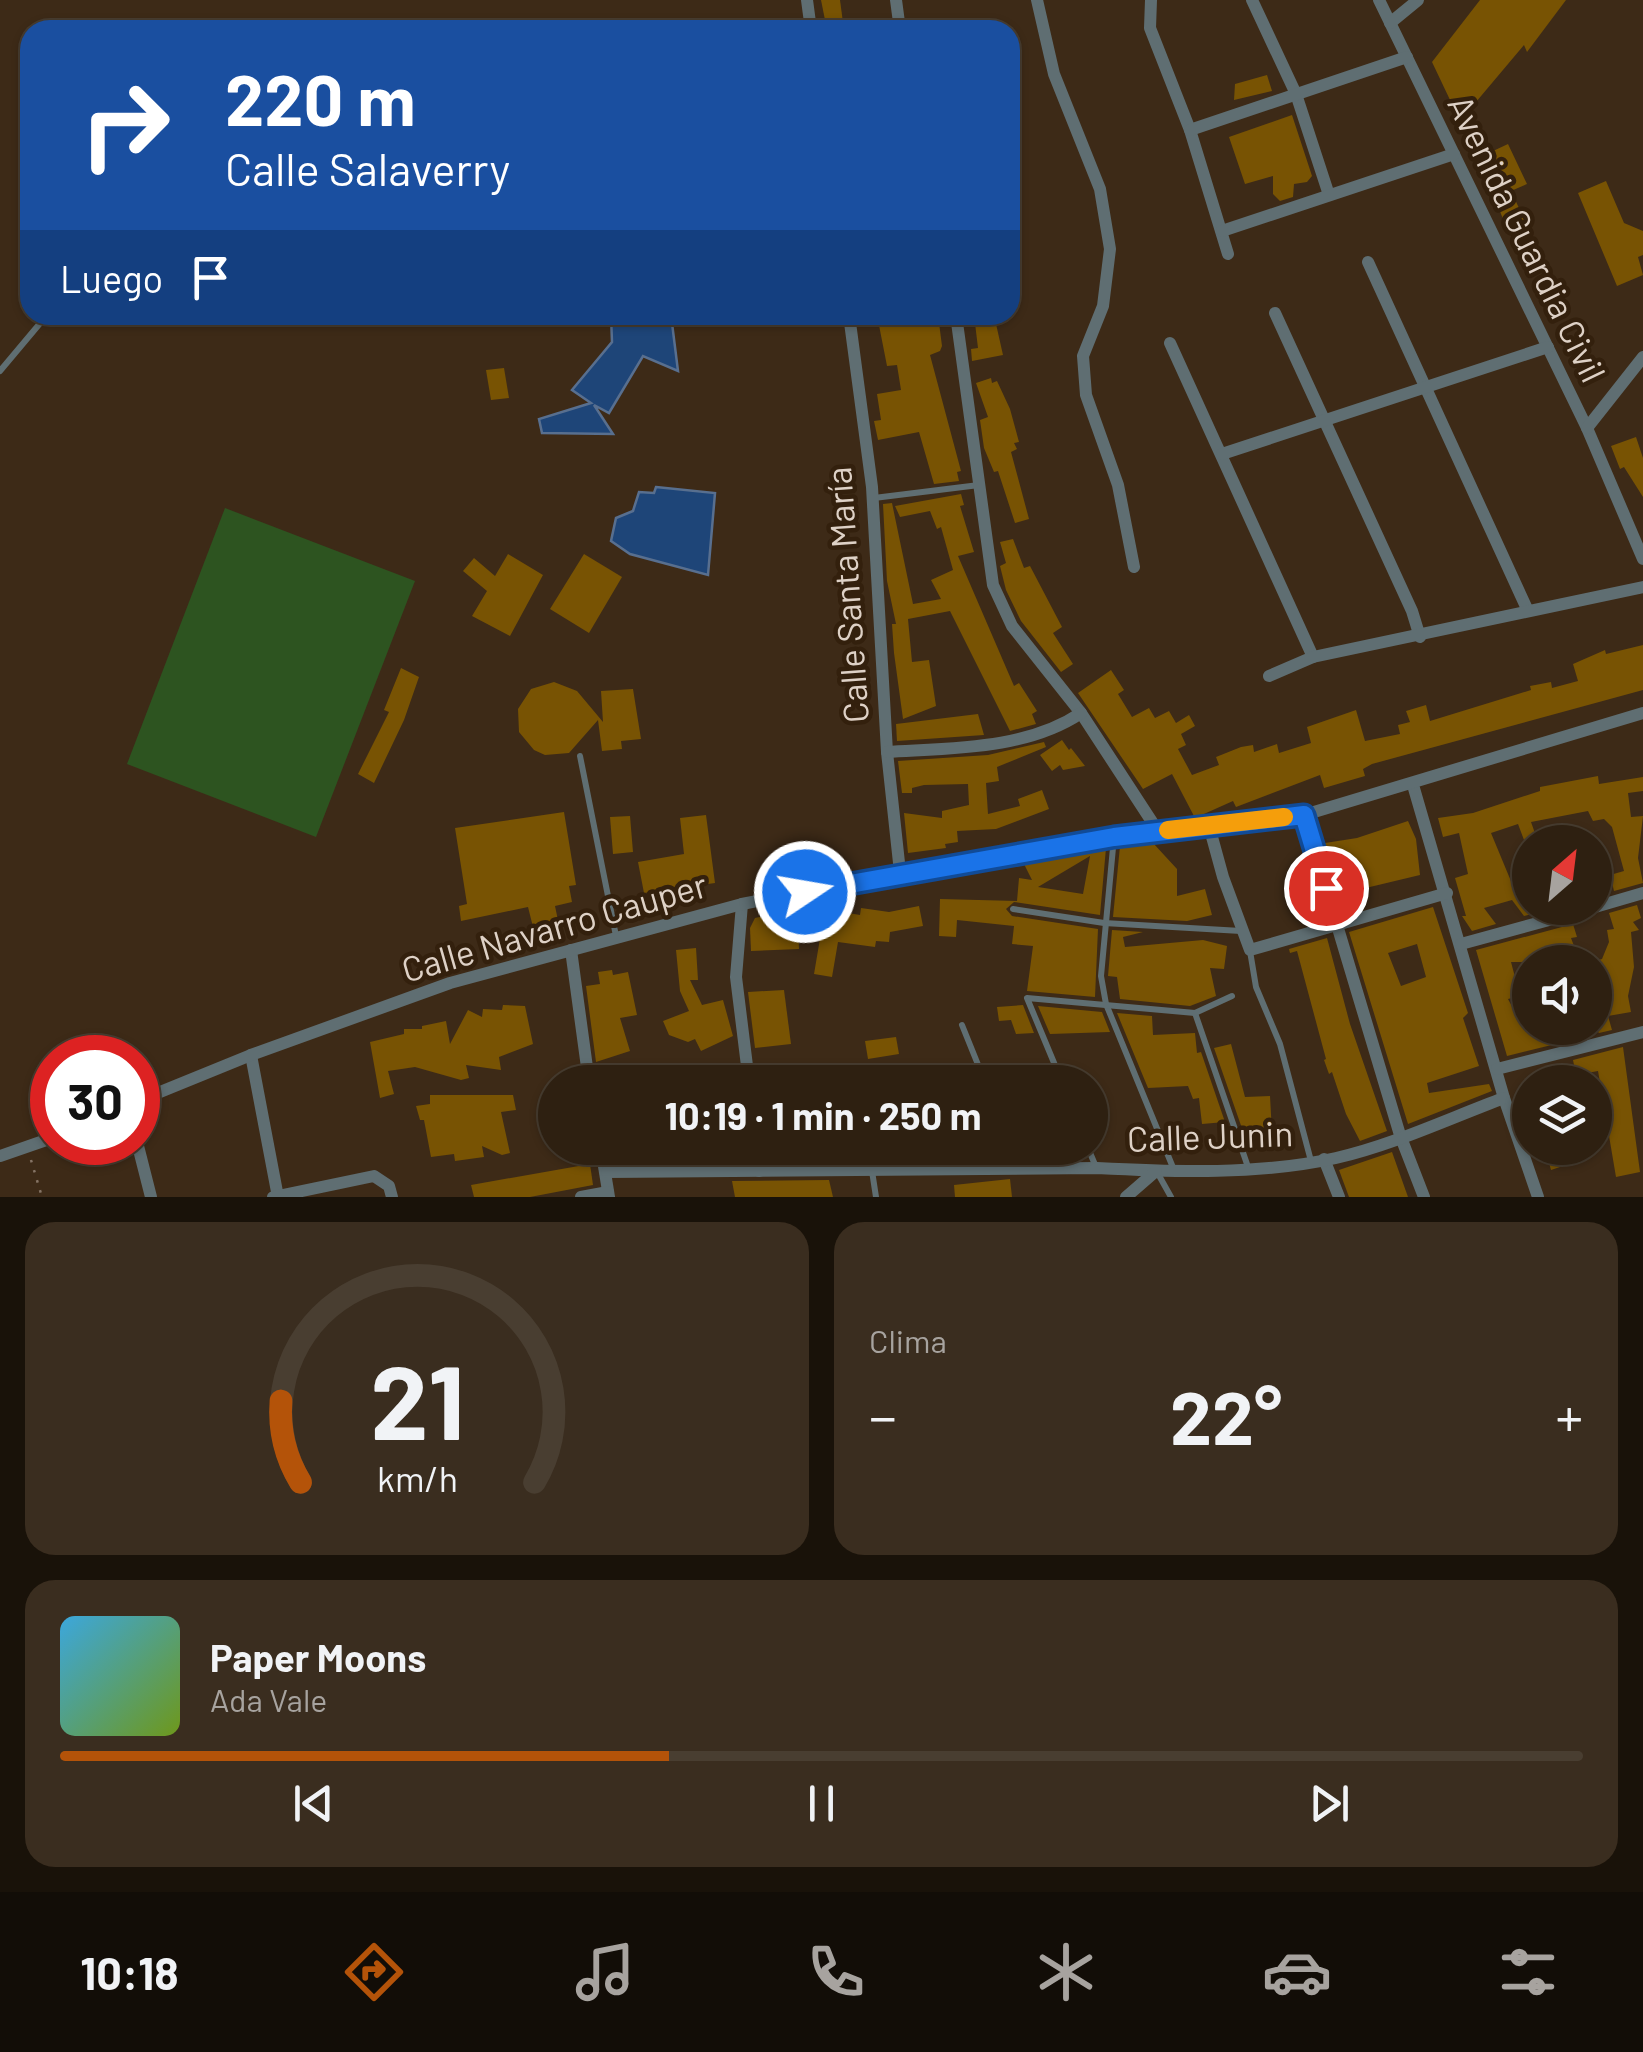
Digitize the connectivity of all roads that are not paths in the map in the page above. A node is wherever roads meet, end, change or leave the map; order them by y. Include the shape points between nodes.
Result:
1 (1037, 0) edge
2 (1152, 0) edge
3 (1252, 0) edge
4 (1379, 0) edge
5 (1418, 0) edge
6 (1390, 23) junction
7 (1407, 57) junction
8 (1296, 94) junction
9 (1190, 130) junction
10 (1454, 154) junction
11 (1330, 196) junction
12 (1222, 231) junction
13 (1228, 254) dead end
14 (1368, 262) dead end
15 (1275, 313) dead end
16 (39, 325) edge
17 (850, 325) edge
18 (957, 325) edge
19 (1170, 342) dead end
20 (1548, 348) junction
21 (1643, 357) edge
22 (0, 371) edge
23 (1425, 388) junction
24 (1323, 421) junction
25 (1587, 428) junction
26 (1222, 454) junction
27 (980, 485) junction
28 (873, 498) junction
29 (1643, 559) edge
30 (1134, 567) dead end
31 (1643, 587) edge
32 (1528, 611) junction
33 (1420, 637) junction
34 (1313, 657) junction
35 (1269, 676) dead end
36 (1643, 713) edge
37 (1079, 714) junction
38 (887, 752) junction
39 (580, 756) dead end
40 (1412, 786) junction
41 (1304, 815) junction
42 (1209, 826) junction
43 (1158, 831) junction
44 (1114, 837) junction
45 (900, 872) junction
46 (1446, 892) junction
47 (1643, 894) edge
48 (1612, 902) edge
49 (742, 904) junction
50 (1013, 909) dead end
51 (1104, 923) junction
52 (1337, 924) junction
53 (1529, 925) edge
54 (1237, 931) junction
55 (616, 938) junction
56 (1461, 944) junction
57 (572, 950) junction
58 (1250, 950) junction
59 (1232, 996) dead end
60 (1106, 1004) junction
61 (1196, 1013) junction
62 (962, 1025) dead end
63 (1643, 1032) edge
64 (251, 1054) junction
65 (587, 1065) edge
66 (746, 1065) edge
67 (978, 1065) edge
68 (1055, 1065) edge
69 (1496, 1069) junction
70 (160, 1092) edge
71 (1504, 1098) junction
72 (1400, 1136) junction
73 (30, 1147) edge
74 (0, 1156) edge
75 (1318, 1160) junction
76 (143, 1165) edge
77 (606, 1165) edge
78 (758, 1165) edge
79 (1019, 1165) edge
80 (1096, 1165) edge
81 (1248, 1167) junction
82 (1020, 1168) junction
83 (1097, 1168) junction
84 (759, 1170) junction
85 (872, 1170) junction
86 (1156, 1171) junction
87 (1174, 1171) junction
88 (607, 1172) junction
89 (609, 1194) edge
90 (276, 1196) edge
91 (151, 1197) edge
92 (392, 1197) edge
93 (581, 1197) edge
94 (876, 1197) edge
95 (1126, 1197) edge
96 (1170, 1197) edge
97 (1339, 1197) edge
98 (1424, 1197) edge
99 (1538, 1197) edge

1 - 30 street via 1054,74 1100,189 1110,249 1102,306 1083,356 1086,394 1118,485
2 - 9 street via 1150,28
3 - 8 street
4 - 6 street, Avenida Guardia Civil
5 - 6 street
6 - 7 street, Avenida Guardia Civil
7 - 8 street
7 - 10 street, Avenida Guardia Civil
8 - 9 street
8 - 11 street
9 - 12 street
10 - 11 street
10 - 20 street, Avenida Guardia Civil
11 - 12 street
12 - 13 street
14 - 23 street
15 - 24 street
16 - 22 lane
17 - 28 street, Calle Santa María
18 - 27 street
19 - 26 street
20 - 23 street
20 - 25 street, Avenida Guardia Civil
21 - 25 street
23 - 24 street
23 - 32 street
24 - 26 street
24 - 33 street
25 - 29 street, Avenida Guardia Civil
26 - 34 street
27 - 28 lane
27 - 37 street via 993,585 1012,626
28 - 38 street, Calle Santa María
31 - 32 street
32 - 33 street
33 - 34 street
34 - 35 street
36 - 40 street, Calle Navarro Cauper
37 - 38 street via 1002,742
37 - 43 street
38 - 45 street, Calle Santa María
39 - 55 lane
40 - 41 street, Calle Navarro Cauper
40 - 46 street
41 - 42 street, Calle Navarro Cauper
41 - 52 street
42 - 43 street, Calle Navarro Cauper
42 - 54 street
43 - 44 street, Calle Navarro Cauper
44 - 45 street, Calle Navarro Cauper
44 - 51 lane
45 - 49 street, Calle Navarro Cauper
46 - 52 street
46 - 56 street
47 - 48 street
49 - 55 street, Calle Navarro Cauper
49 - 66 street via 736,977
50 - 51 lane
51 - 54 lane
51 - 60 lane
52 - 58 street
52 - 72 street
53 - 56 street
54 - 58 street
55 - 57 street, Calle Navarro Cauper
56 - 69 street
57 - 64 street, Calle Navarro Cauper via 450,983
57 - 65 street
58 - 75 lane via 1262,1008
59 - 61 lane
60 - 61 lane
60 - 68 lane via 1027,998
60 - 87 lane
61 - 81 lane
62 - 67 lane
63 - 69 street
64 - 70 street, Calle Navarro Cauper
64 - 90 street
69 - 71 street
71 - 72 street, Calle Junin
71 - 99 street
72 - 75 street, Calle Junin
72 - 98 street
73 - 74 street
75 - 81 street, Calle Junin
75 - 97 street
76 - 91 street
77 - 88 street
78 - 84 street
79 - 82 lane
80 - 83 lane
81 - 87 street, Calle Junin
82 - 83 street, Calle Junin
82 - 85 street, Calle Junin
83 - 86 street, Calle Junin
84 - 85 street, Calle Junin
84 - 88 street, Calle Junin
85 - 94 lane
86 - 87 street, Calle Junin
86 - 95 street
86 - 96 lane
88 - 89 street
89 - 93 street
90 - 92 street via 374,1176

